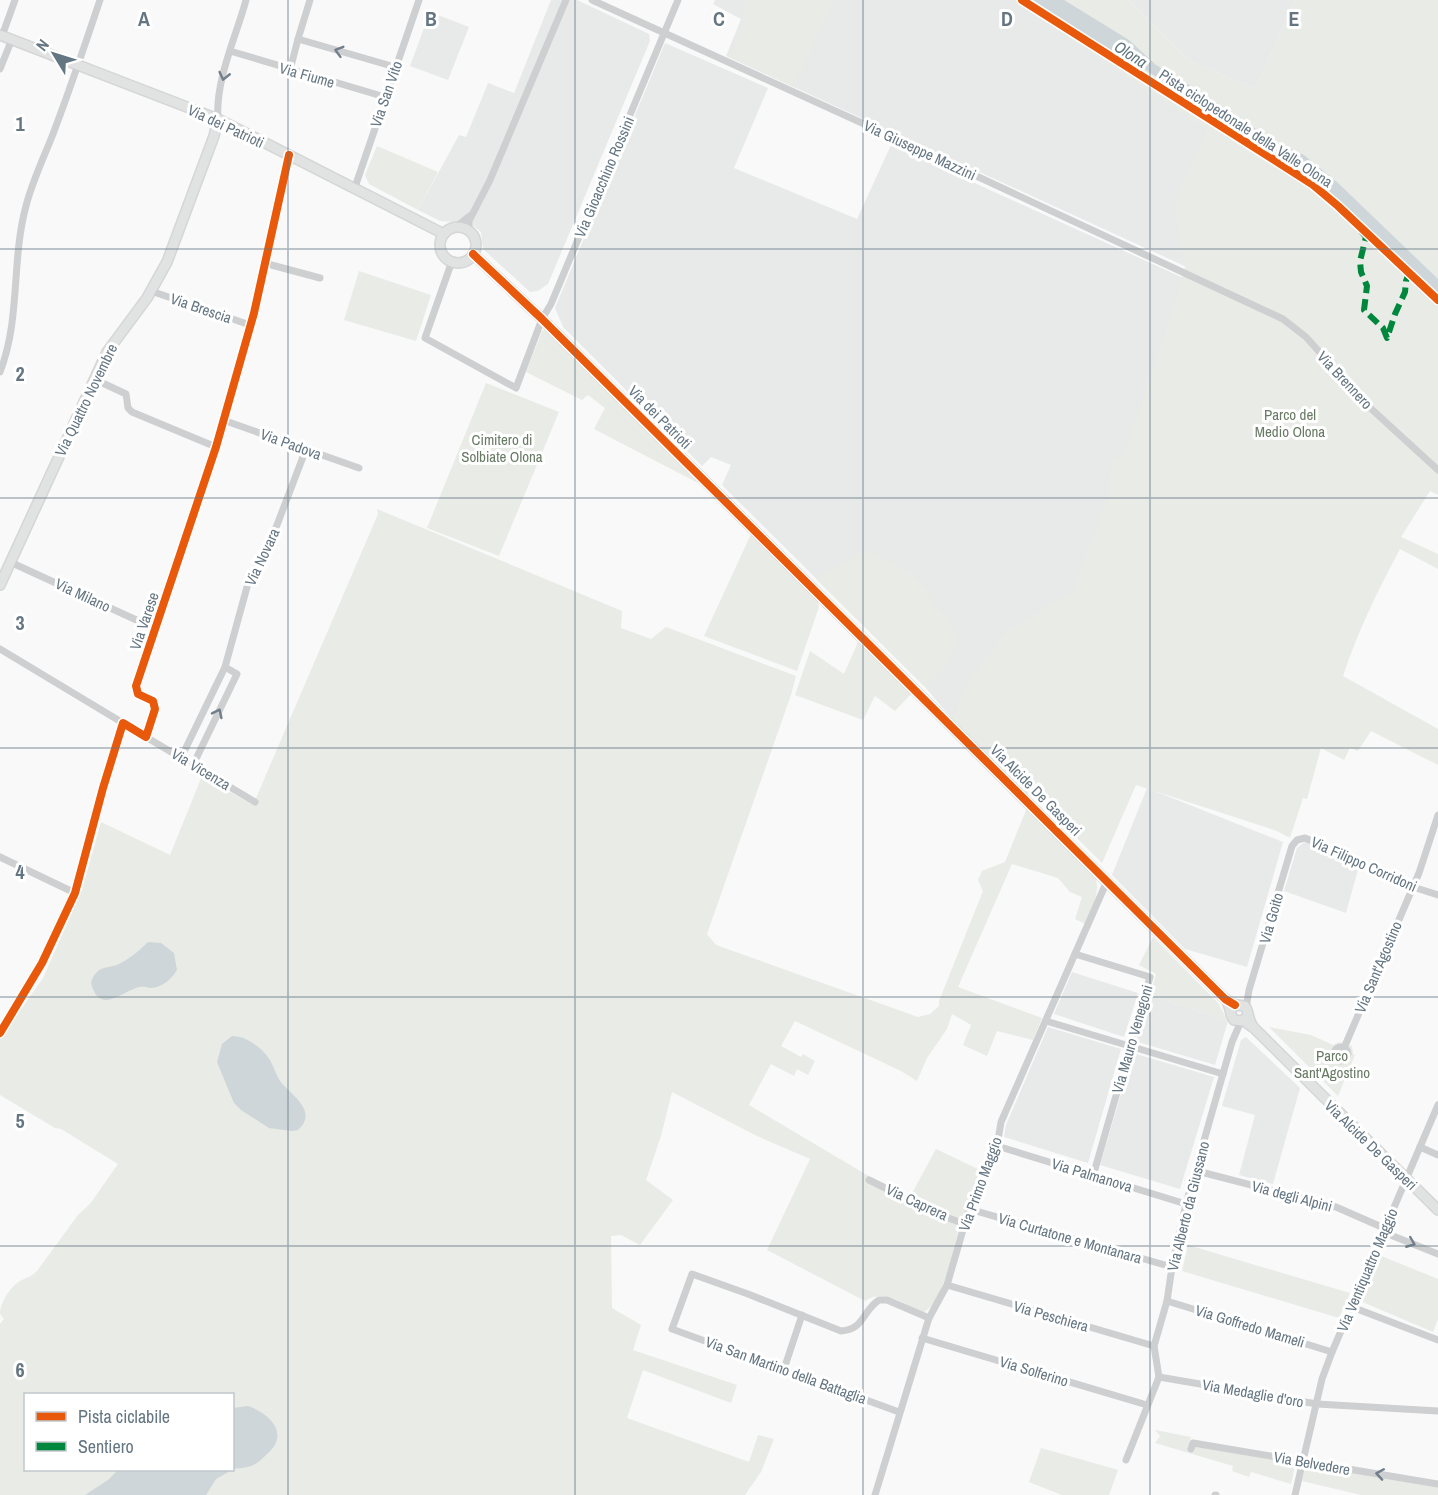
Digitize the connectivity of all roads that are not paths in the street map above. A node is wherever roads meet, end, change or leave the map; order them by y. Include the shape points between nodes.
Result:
1 (15, 0) edge
2 (100, 0) edge
3 (246, 0) edge
4 (310, 0) edge
5 (419, 0) edge
6 (566, 0) edge
7 (592, 0) edge
8 (678, 0) edge
9 (664, 33) junction
10 (5, 37) edge
11 (298, 39) junction
12 (230, 51) junction
13 (79, 66) junction
14 (395, 67) junction
15 (0, 69) edge
16 (290, 69) junction
17 (385, 97) junction
18 (218, 119) junction
19 (289, 155) junction
20 (355, 188) junction
21 (471, 215) junction
22 (456, 227) junction
23 (470, 231) junction
24 (444, 234) junction
25 (473, 254) junction
26 (452, 261) junction
27 (264, 263) junction
28 (320, 278) dead end
29 (151, 291) junction
30 (1245, 303) joint
31 (542, 319) junction
32 (250, 325) junction
33 (0, 372) edge
34 (94, 379) junction
35 (223, 420) junction
36 (216, 447) junction
37 (306, 449) junction
38 (359, 468) dead end
39 (1438, 470) edge
40 (10, 562) junction
41 (0, 585) edge
42 (826, 601) joint
43 (156, 629) junction
44 (0, 649) edge
45 (225, 667) junction
46 (123, 723) junction
47 (146, 737) junction
48 (182, 758) junction
49 (193, 765) junction
50 (255, 802) dead end
51 (1438, 815) edge
52 (1292, 846) joint
53 (0, 857) edge
54 (1107, 881) junction
55 (1413, 887) junction
56 (75, 893) junction
57 (1438, 895) edge
58 (1076, 954) junction
59 (1239, 1013) junction
60 (1046, 1021) junction
61 (0, 1033) edge
62 (1130, 1046) junction
63 (1344, 1048) dead end
64 (1223, 1074) junction
65 (1438, 1106) edge
66 (997, 1146) junction
67 (1420, 1147) junction
68 (1438, 1155) edge
69 (1197, 1171) junction
70 (1093, 1176) junction
71 (869, 1179) dead end
72 (1407, 1179) junction
73 (1186, 1204) junction
74 (969, 1209) junction
75 (1438, 1210) edge
76 (965, 1224) junction
77 (1384, 1230) junction
78 (1438, 1254) edge
79 (1172, 1267) junction
80 (947, 1285) junction
81 (1167, 1301) junction
82 (1352, 1307) junction
83 (802, 1315) junction
84 (929, 1318) junction
85 (922, 1338) junction
86 (1438, 1340) edge
87 (1154, 1346) junction
88 (1332, 1352) junction
89 (784, 1369) junction
90 (1159, 1377) junction
91 (1317, 1404) junction
92 (1147, 1405) junction
93 (1438, 1411) edge
94 (899, 1412) junction
95 (1191, 1449) dead end
96 (1126, 1460) dead end
97 (1303, 1461) junction
98 (1438, 1484) edge
99 (875, 1495) edge
100 (1295, 1495) edge

1 - 10 street
2 - 13 street
3 - 12 street
4 - 11 street
5 - 14 street, Via San Vito
6 - 21 street
7 - 9 street, Via Giuseppe Mazzini
8 - 9 street, Via Gioacchino Rossini
9 - 30 street, Via Giuseppe Mazzini
9 - 31 street, Via Gioacchino Rossini
10 - 13 street, Via dei Patrioti
10 - 15 street
14 -> 11 street
11 - 16 street
12 - 16 street, Via Fiume
12 -> 18 street via 217,106
13 - 18 street, Via dei Patrioti
13 - 33 street via 26,206 15,313
14 - 17 street, Via San Vito
16 - 17 street, Via Fiume
17 - 20 street, Via San Vito
18 - 19 street, Via dei Patrioti
18 - 29 street, Via Quattro Novembre via 167,262
19 - 20 street, Via dei Patrioti
19 - 27 street, Via Varese
20 - 24 street, Via dei Patrioti
21 - 22 street
21 - 23 street
22 - 23 street
22 - 24 street
23 - 25 street via 476,241
24 - 26 street via 442,252
25 - 26 street via 463,262
25 - 31 street, Via dei Patrioti
26 - 31 street, Via Gioacchino Rossini via 425,338 516,388
27 - 28 street
27 - 32 street, Via Varese
29 - 32 street, Via Brescia
29 - 34 street, Via Quattro Novembre via 113,342
30 - 39 street, Via Brennero via 1299,331 1367,405
31 - 42 street, Via dei Patrioti
32 - 35 street, Via Varese
34 - 36 street via 126,394 132,412
34 - 40 street, Via Quattro Novembre
35 - 36 street, Via Varese
35 - 37 street, Via Padova
36 - 43 street, Via Varese
37 - 38 street, Via Padova
37 - 45 street, Via Novara via 277,525 247,587
40 - 41 street, Via Quattro Novembre
40 - 43 street, Via Milano
42 - 54 street, Via Alcide De Gasperi
43 - 47 street, Via Varese via 135,689 156,706
44 - 46 street
45 - 48 street, Via Novara
49 -> 45 street, Via Novara via 237,674
46 - 47 street
46 - 56 street
47 - 48 street, Via Vicenza
48 - 49 street, Via Vicenza
49 - 50 street, Via Vicenza
51 - 55 street, Via Sant'Agostino
52 - 55 street, Via Filippo Corridoni via 1305,838
52 - 59 street, Via Goito
53 - 56 street
54 - 58 street, Via Primo Maggio
54 - 59 street, Via Alcide De Gasperi
55 - 57 street, Via Filippo Corridoni
55 - 63 street, Via Sant'Agostino
56 - 61 street via 42,963
58 - 60 street, Via Primo Maggio
58 - 62 street, Via Mauro Venegoni via 1150,978
59 - 64 street, Via Alberto da Giussano
59 - 72 street, Via Alcide De Gasperi
60 - 62 street
60 - 66 street, Via Primo Maggio via 1001,1122
62 - 64 street
62 - 70 street, Via Mauro Venegoni
64 - 69 street, Via Alberto da Giussano
65 - 67 street, Via Ventiquattro Maggio
66 - 70 street, Via Palmanova
66 - 74 street, Via Primo Maggio
67 - 68 street
67 - 72 street, Via Ventiquattro Maggio
69 - 73 street, Via Alberto da Giussano
69 - 77 street, Via degli Alpini via 1336,1207
70 - 73 street, Via Palmanova
71 - 76 street, Via Caprera
72 - 75 street, Via Alcide De Gasperi
72 - 77 street, Via Ventiquattro Maggio
73 - 79 street, Via Alberto da Giussano
74 - 76 street, Via Primo Maggio
74 - 79 street, Via Curtatone e Montanara
76 - 80 street, Via Primo Maggio
77 -> 78 street, Via degli Alpini
77 - 82 street, Via Ventiquattro Maggio
79 - 81 street, Via Alberto da Giussano
80 - 84 street, Via Primo Maggio
80 - 87 street, Via Peschiera
81 - 87 street, Via Alberto da Giussano
81 - 88 street, Via Goffredo Mameli
82 - 86 street
82 - 88 street, Via Ventiquattro Maggio
83 - 84 street via 841,1331 850,1330 859,1326 879,1299
83 - 89 street
83 - 89 street, Via San Martino della Battaglia via 692,1274 672,1329
84 - 85 street, Via Primo Maggio
85 - 92 street, Via Solferino
85 - 94 street, Via Primo Maggio
87 - 90 street, Via Alberto da Giussano
88 - 91 street, Via Ventiquattro Maggio
89 - 94 street, Via San Martino della Battaglia
90 - 91 street, Via Medaglie d'oro
90 - 92 street
91 - 93 street, Via Medaglie d'oro
91 - 97 street, Via Ventiquattro Maggio
92 - 96 street
94 - 99 street, Via Primo Maggio
95 - 97 street, Via Belvedere via 1193,1443
98 -> 97 street, Via Belvedere
97 - 100 street, Via Ventiquattro Maggio

